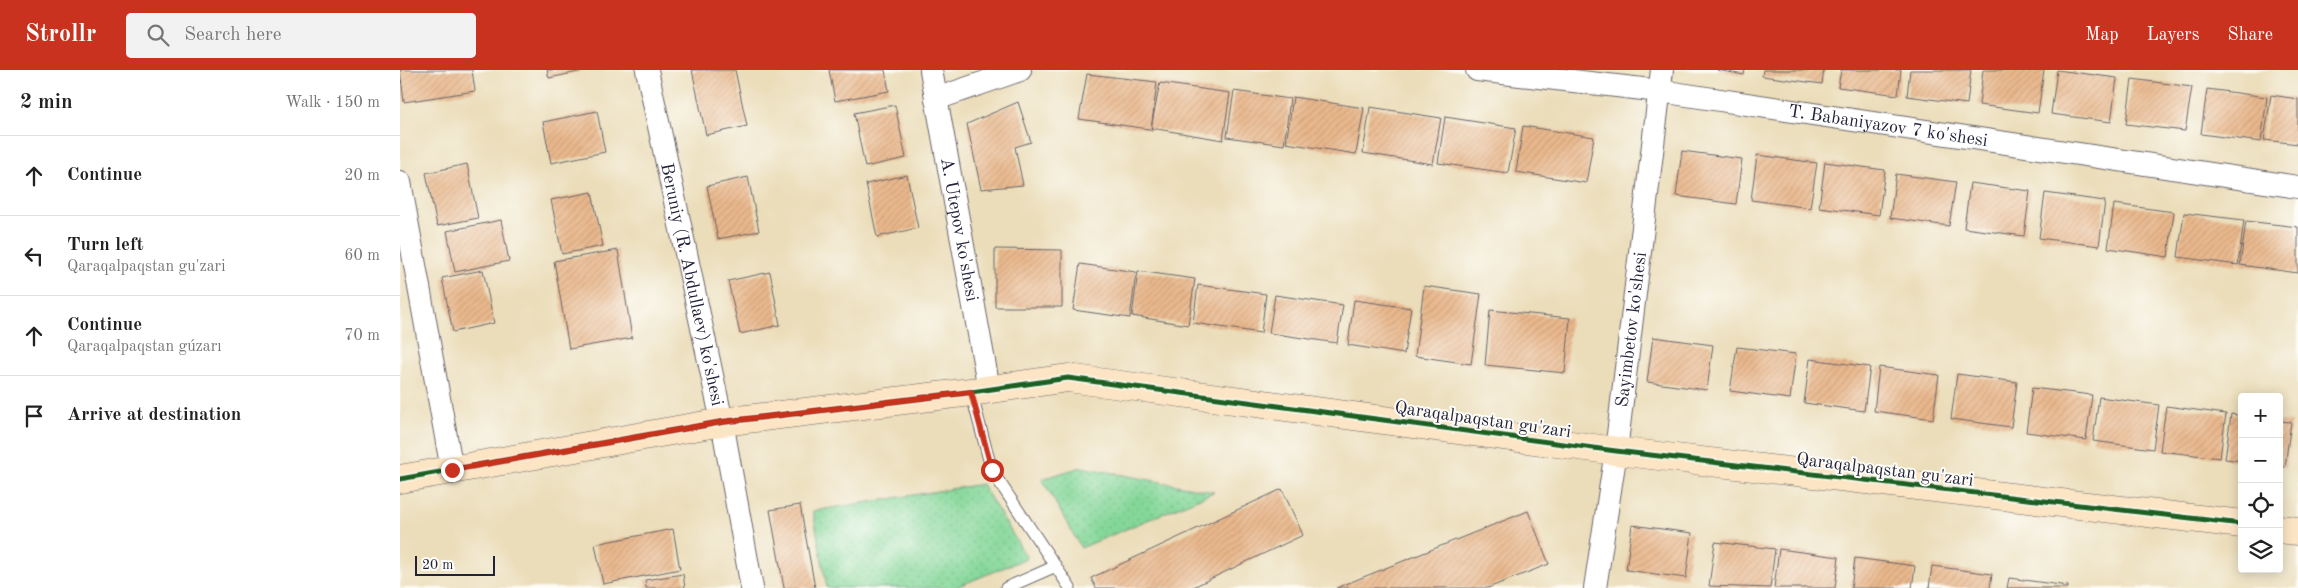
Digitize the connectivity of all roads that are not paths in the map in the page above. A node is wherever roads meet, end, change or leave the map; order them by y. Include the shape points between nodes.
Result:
1 (647, 70) edge
2 (931, 70) edge
3 (1020, 70) edge
4 (1477, 70) edge
5 (1661, 80) edge
6 (936, 99) junction
7 (400, 182) edge
8 (2298, 187) edge
9 (980, 390) junction
10 (722, 422) junction
11 (1616, 451) junction
12 (452, 470) junction
13 (400, 479) edge
14 (2238, 524) edge
15 (2283, 529) edge
16 (2298, 531) edge
17 (1056, 566) junction
18 (752, 588) edge
19 (1006, 588) edge
20 (1070, 588) edge
21 (1595, 588) edge

1 - 10 street, Beruniy (R. Abdullaev) ko'shesi
2 - 6 street, A. Utepov ko'shesi
3 - 6 street
4 - 5 street, T. Babaniyazov 7 ko'shesi
5 - 8 street, T. Babaniyazov 7 ko'shesi
5 - 11 street, Sayimbetov ko'shesi
6 - 9 street, A. Utepov ko'shesi
7 - 12 street
9 - 10 street, Qaraqalpaqstan gu'zari
9 - 11 street, Qaraqalpaqstan gu'zari via 1068,378
9 - 17 lane via 992,470
10 - 12 street, Qaraqalpaqstan gu'zari
10 - 18 street, Beruniy (R. Abdullaev) ko'shesi
11 - 14 street, Qaraqalpaqstan gu'zari
11 - 21 street, Sayimbetov ko'shesi
12 - 13 street, Qaraqalpaqstan gu'zari
15 - 16 street
17 - 19 lane
17 - 20 lane

